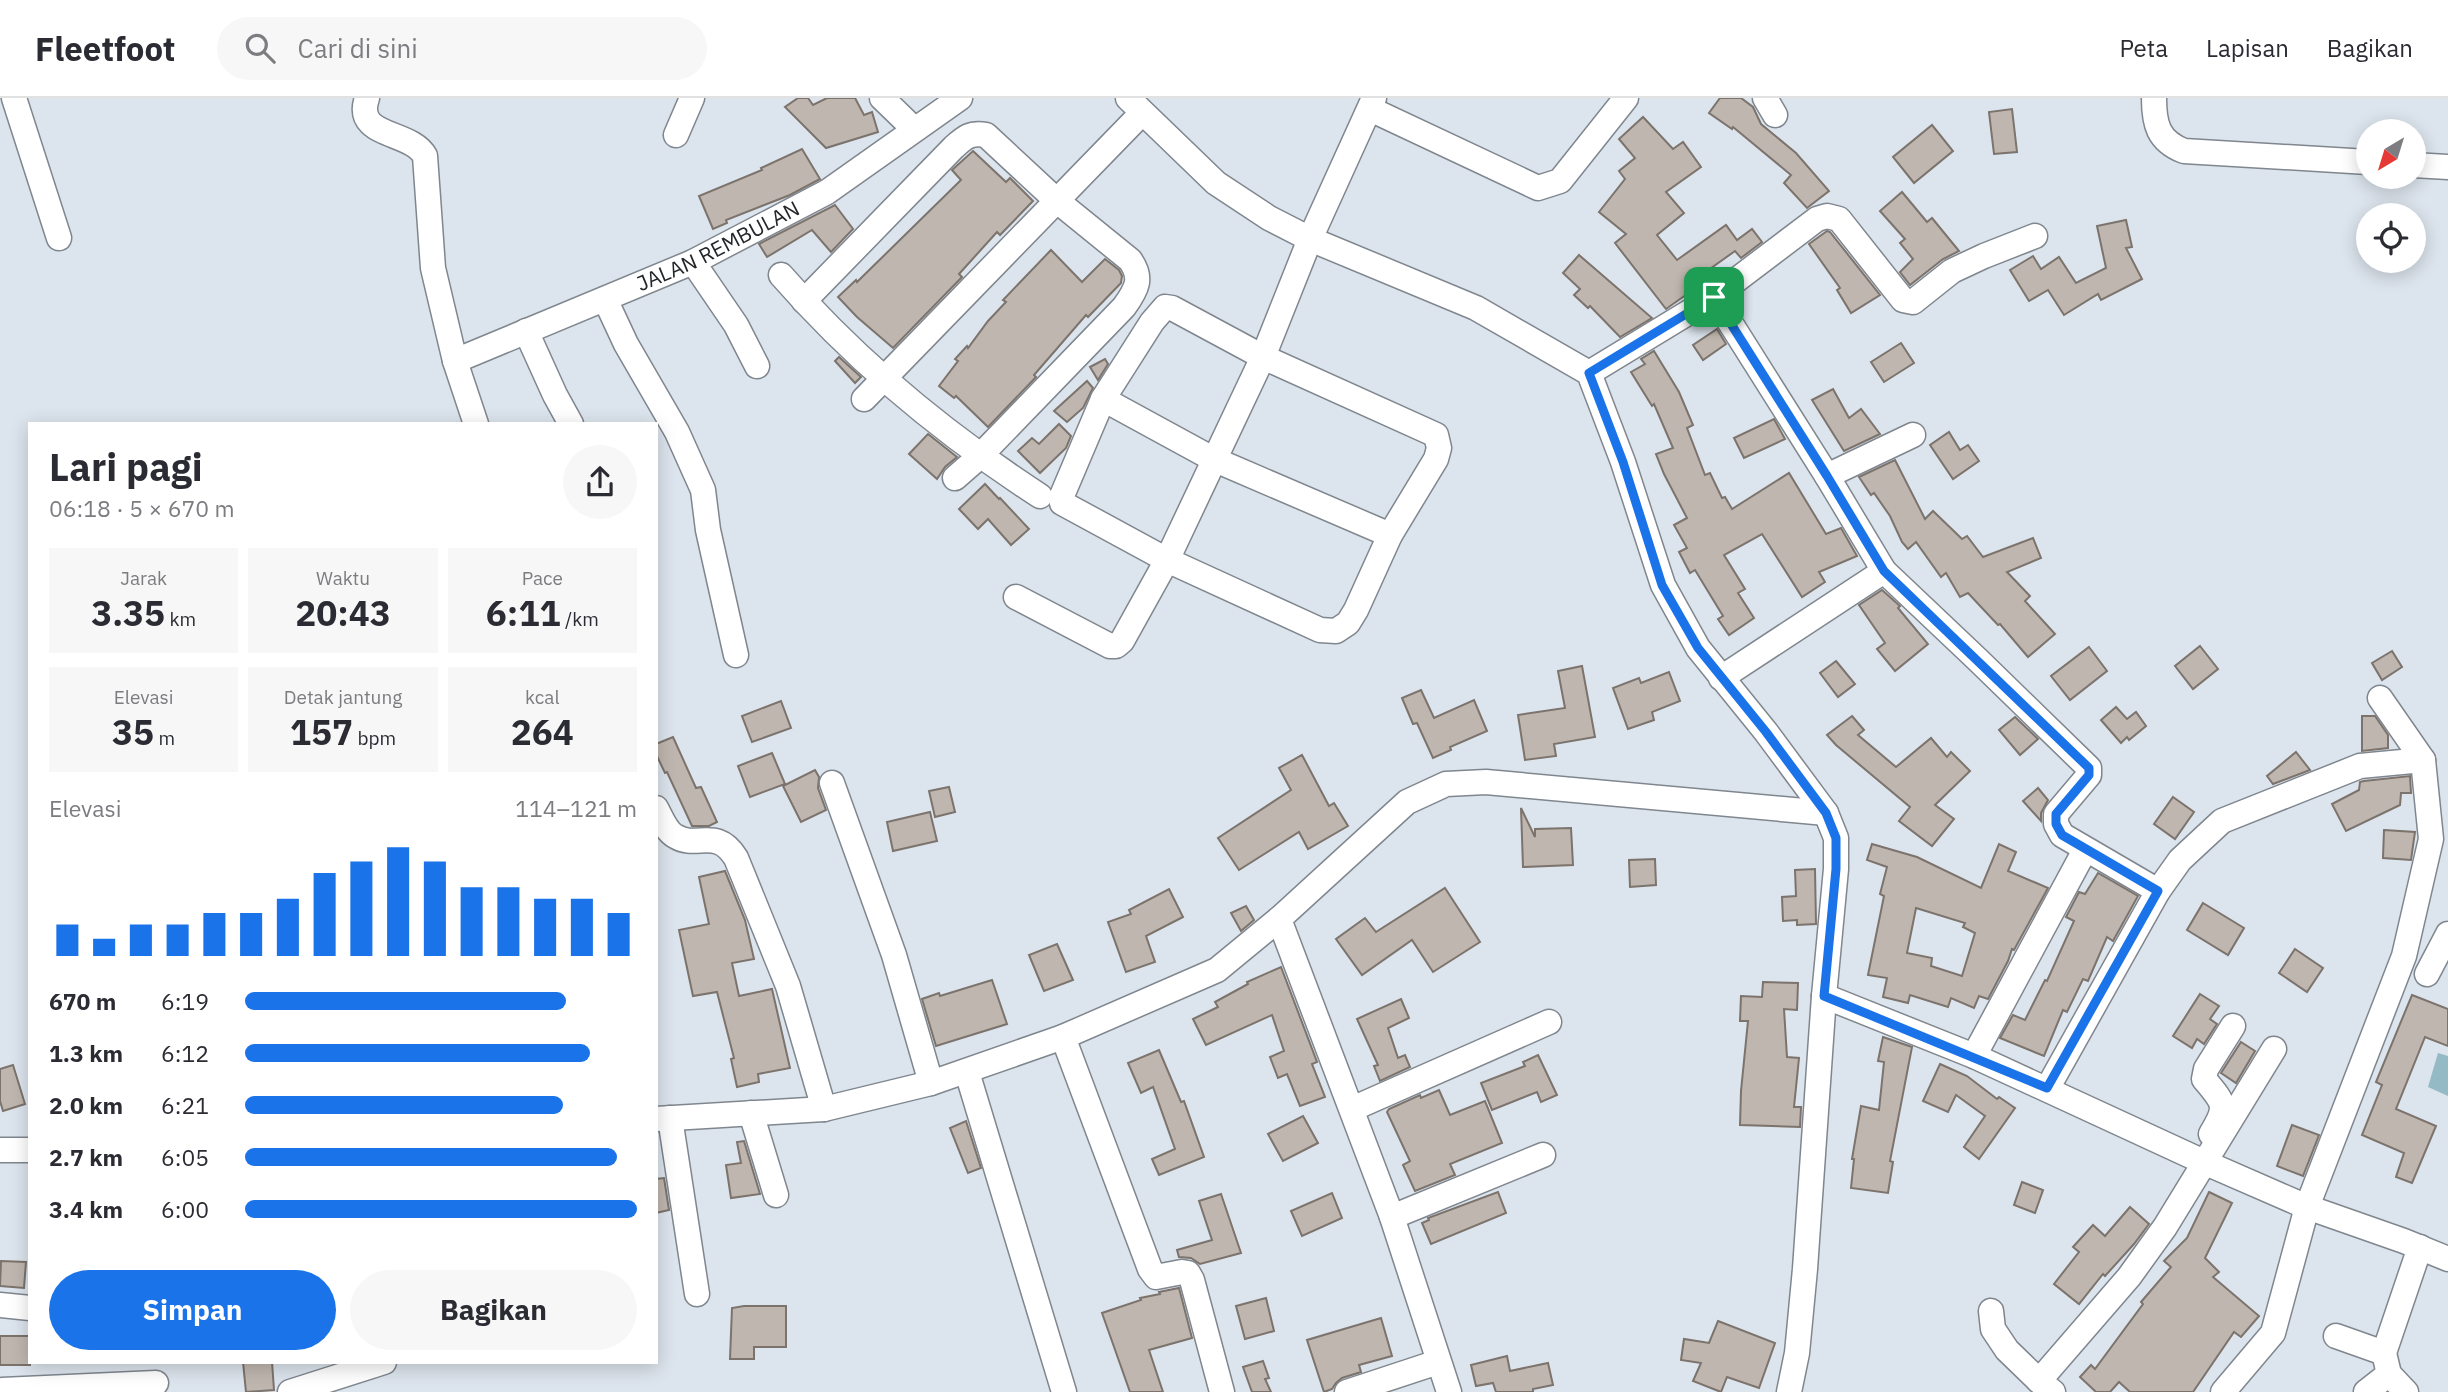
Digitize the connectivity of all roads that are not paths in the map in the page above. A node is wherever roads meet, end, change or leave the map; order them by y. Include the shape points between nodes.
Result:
1 (14, 98) edge
2 (367, 98) edge
3 (692, 98) edge
4 (882, 98) edge
5 (960, 98) edge
6 (1626, 98) edge
7 (2154, 98) edge
8 (1372, 103) edge
9 (1135, 105) edge
10 (914, 130) junction
11 (676, 135) dead end
12 (2356, 161) edge
13 (2426, 165) edge
14 (2448, 167) edge
15 (1056, 200) junction
16 (2035, 236) dead end
17 (59, 239) dead end
18 (1310, 239) junction
19 (693, 262) junction
20 (781, 275) dead end
21 (1714, 297) junction
22 (605, 299) junction
23 (804, 301) junction
24 (526, 331) junction
25 (1263, 357) junction
26 (455, 361) junction
27 (757, 366) dead end
28 (1589, 373) junction
29 (884, 377) junction
30 (1103, 399) junction
31 (864, 400) dead end
32 (475, 422) edge
33 (570, 422) edge
34 (1913, 435) dead end
35 (979, 457) junction
36 (1213, 459) junction
37 (1827, 476) junction
38 (955, 478) dead end
39 (1040, 496) dead end
40 (1390, 535) junction
41 (1167, 560) junction
42 (1884, 571) junction
43 (1016, 597) dead end
44 (736, 655) dead end
45 (1721, 678) junction
46 (2380, 698) dead end
47 (2423, 760) junction
48 (832, 783) dead end
49 (658, 812) edge
50 (1826, 813) junction
51 (2085, 850) junction
52 (2158, 891) junction
53 (1279, 919) junction
54 (2448, 934) edge
55 (2427, 974) dead end
56 (1824, 996) junction
57 (1549, 1022) dead end
58 (2233, 1026) dead end
59 (1063, 1037) junction
60 (2274, 1049) dead end
61 (1974, 1056) junction
62 (967, 1072) junction
63 (931, 1083) junction
64 (2047, 1088) junction
65 (824, 1109) junction
66 (1352, 1109) junction
67 (751, 1113) junction
68 (663, 1119) edge
69 (0, 1150) edge
70 (28, 1150) edge
71 (1543, 1155) dead end
72 (2201, 1161) junction
73 (776, 1195) dead end
74 (2307, 1207) junction
75 (1392, 1217) junction
76 (2420, 1247) junction
77 (2448, 1259) edge
78 (697, 1294) dead end
79 (0, 1305) edge
80 (28, 1308) edge
81 (1991, 1311) dead end
82 (2336, 1336) dead end
83 (1438, 1363) junction
84 (378, 1364) edge
85 (2393, 1373) edge
86 (156, 1379) edge
87 (2046, 1387) edge
88 (2, 1390) edge
89 (290, 1392) edge
90 (1064, 1392) edge
91 (1222, 1392) edge
92 (1347, 1392) edge
93 (1449, 1392) edge
94 (1789, 1392) edge
95 (2223, 1392) edge
96 (2366, 1392) edge

1 - 17 street
2 - 26 street via 363,110 367,120 421,148 425,156 433,268
3 - 11 street
4 - 10 street
5 - 10 street, JALAN REMBULAN
6 - 8 street via 1560,181 1538,188
7 - 12 street via 2160,135 2170,146 2184,151
8 - 18 street
9 - 15 street
9 - 18 street via 1216,183
10 - 19 street, JALAN REMBULAN via 827,192
13 - 14 street
15 - 23 street via 986,135 966,136
15 - 29 street
15 - 35 street via 1129,260 1137,270 1138,282 1124,307
16 - 21 street via 1952,271 1908,302 1839,219 1827,216
18 - 25 street
18 - 28 street via 1476,308
19 - 22 street, JALAN REMBULAN
19 - 27 street via 736,325
20 - 23 street
21 - 28 street
21 - 37 street
22 - 24 street, JALAN REMBULAN
22 - 44 street via 703,490
23 - 29 street
24 - 26 street, JALAN REMBULAN
24 - 33 street
25 - 30 street via 1165,307
25 - 36 street
25 - 40 street via 1436,435 1436,459
26 - 32 street
28 - 45 street via 1662,585
29 - 31 street
29 - 35 street
30 - 36 street
30 - 41 street via 1062,503
34 - 37 street
35 - 38 street
35 - 39 street
36 - 40 street
36 - 41 street
37 - 42 street
40 - 41 street via 1356,610 1336,631 1320,630
41 - 43 street via 1116,646
42 - 45 street
42 - 51 street via 2089,768 2089,775 2056,814 2062,835
45 - 50 street
46 - 47 street
47 - 52 street via 2360,766 2222,821 2180,860
47 - 74 street via 2431,839 2404,956
48 - 63 street via 894,956
49 - 65 street via 676,837 712,839 731,849 788,986
50 - 53 street via 1486,782 1446,784 1407,802
50 - 56 street via 1836,838 1836,869
51 - 52 street
51 - 61 street
52 - 64 street
53 - 59 street via 1217,970
53 - 66 street
54 - 55 street
56 - 61 street
56 - 94 street via 1804,1281
57 - 66 street
58 - 72 street via 2206,1069 2204,1079 2224,1111
59 - 62 street
59 - 91 street via 1150,1269 1156,1278 1182,1272 1192,1280
60 - 72 street
61 - 64 street
62 - 63 street
62 - 90 street
63 - 65 street
64 - 72 street
65 - 67 street
66 - 75 street
67 - 68 street
67 - 73 street
68 - 78 street
69 - 70 street
71 - 75 street
72 - 74 street
72 - 87 street via 2165,1227
74 - 76 street
74 - 95 street via 2273,1333
75 - 83 street
76 - 77 street
76 - 85 street
79 - 80 street
81 - 87 street via 1999,1339
82 - 85 street
83 - 92 street
83 - 93 street
84 - 89 street
85 - 96 street
86 - 88 street

